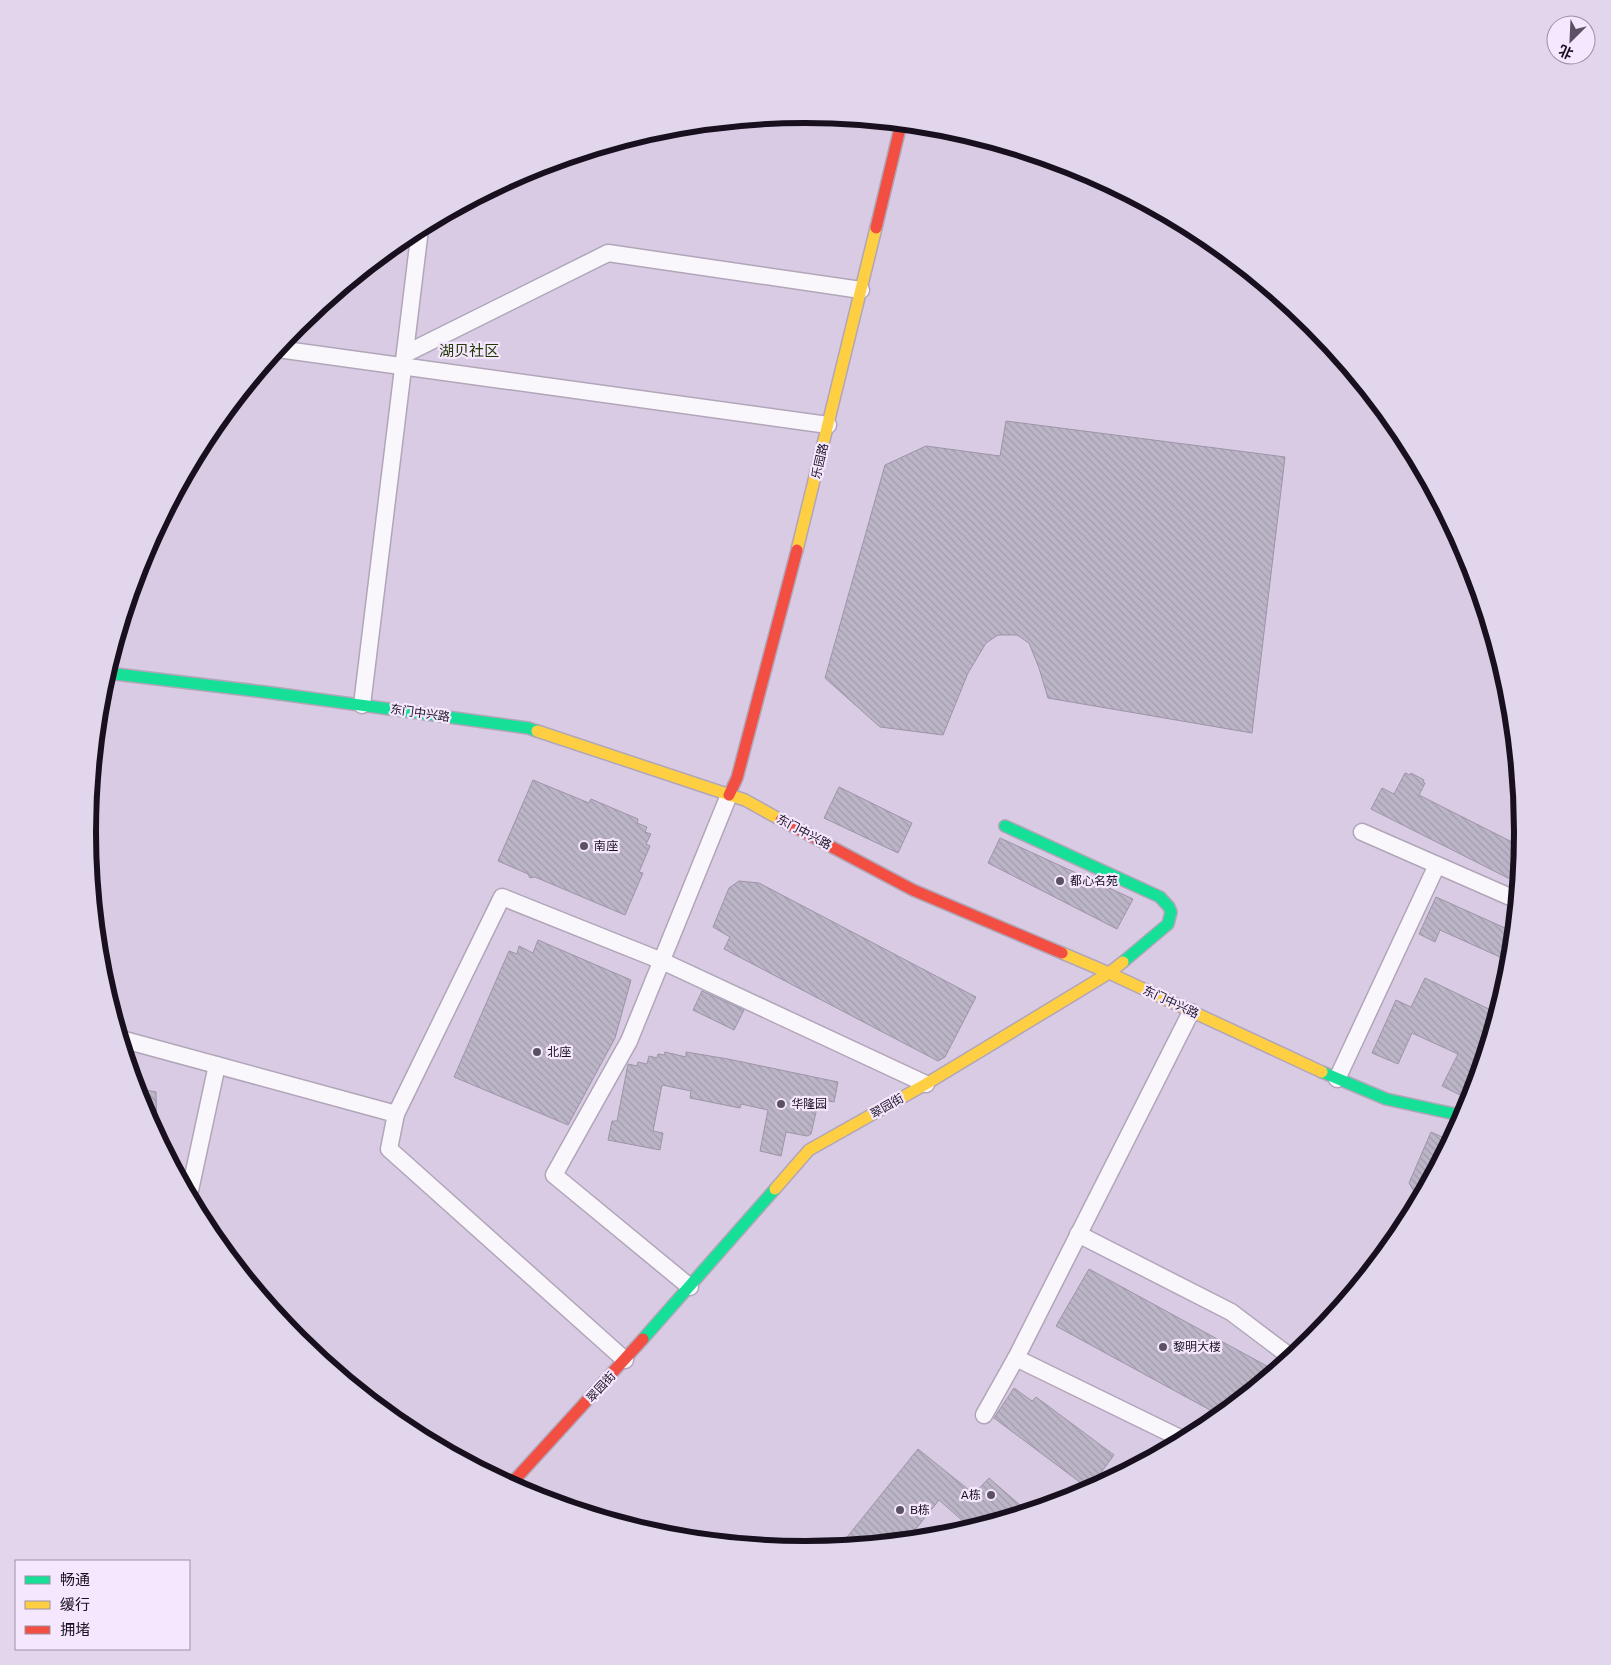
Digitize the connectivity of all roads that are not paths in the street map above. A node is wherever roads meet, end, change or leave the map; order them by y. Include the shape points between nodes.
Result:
1 (900, 129) edge
2 (419, 238) edge
3 (861, 290) junction
4 (286, 351) edge
5 (404, 360) junction
6 (828, 425) junction
7 (114, 674) edge
8 (362, 705) junction
9 (729, 794) junction
10 (1005, 826) dead end
11 (1362, 832) dead end
12 (1437, 865) junction
13 (1511, 898) edge
14 (662, 961) junction
15 (1109, 974) junction
16 (1191, 1012) junction
17 (128, 1041) edge
18 (217, 1065) junction
19 (1337, 1080) junction
20 (926, 1084) junction
21 (396, 1114) junction
22 (1456, 1114) edge
23 (191, 1187) edge
24 (1078, 1234) junction
25 (690, 1287) junction
26 (1286, 1354) edge
27 (1016, 1358) junction
28 (626, 1360) junction
29 (984, 1414) dead end
30 (1177, 1436) edge
31 (515, 1479) edge

1 - 3 street, 乐园路
2 - 5 street
3 - 5 street via 608,254
3 - 6 street, 乐园路
4 - 5 street
5 - 6 street
5 - 8 street
6 - 9 street, 乐园路 via 737,778
7 - 8 street, 东门中兴路
8 - 9 street, 东门中兴路 via 528,728
9 - 14 street
9 - 15 street, 东门中兴路 via 912,890
10 - 15 street, 翠园街 via 1160,897 1170,906 1172,917 1168,924
11 - 12 street
12 - 13 street
12 - 19 street
14 - 20 street
14 - 21 street via 502,897
14 - 25 street via 629,1041 554,1175
15 - 16 street, 东门中兴路
15 - 20 street, 翠园街
16 - 19 street, 东门中兴路
16 - 24 street
17 - 18 street
18 - 21 street
18 - 23 street
19 - 22 street, 东门中兴路 via 1386,1099
20 - 25 street, 翠园街 via 809,1150
21 - 28 street via 389,1149
24 - 26 street via 1231,1312
24 - 27 street
25 - 28 street, 翠园街
27 - 29 street
27 - 30 street
28 - 31 street, 翠园街

